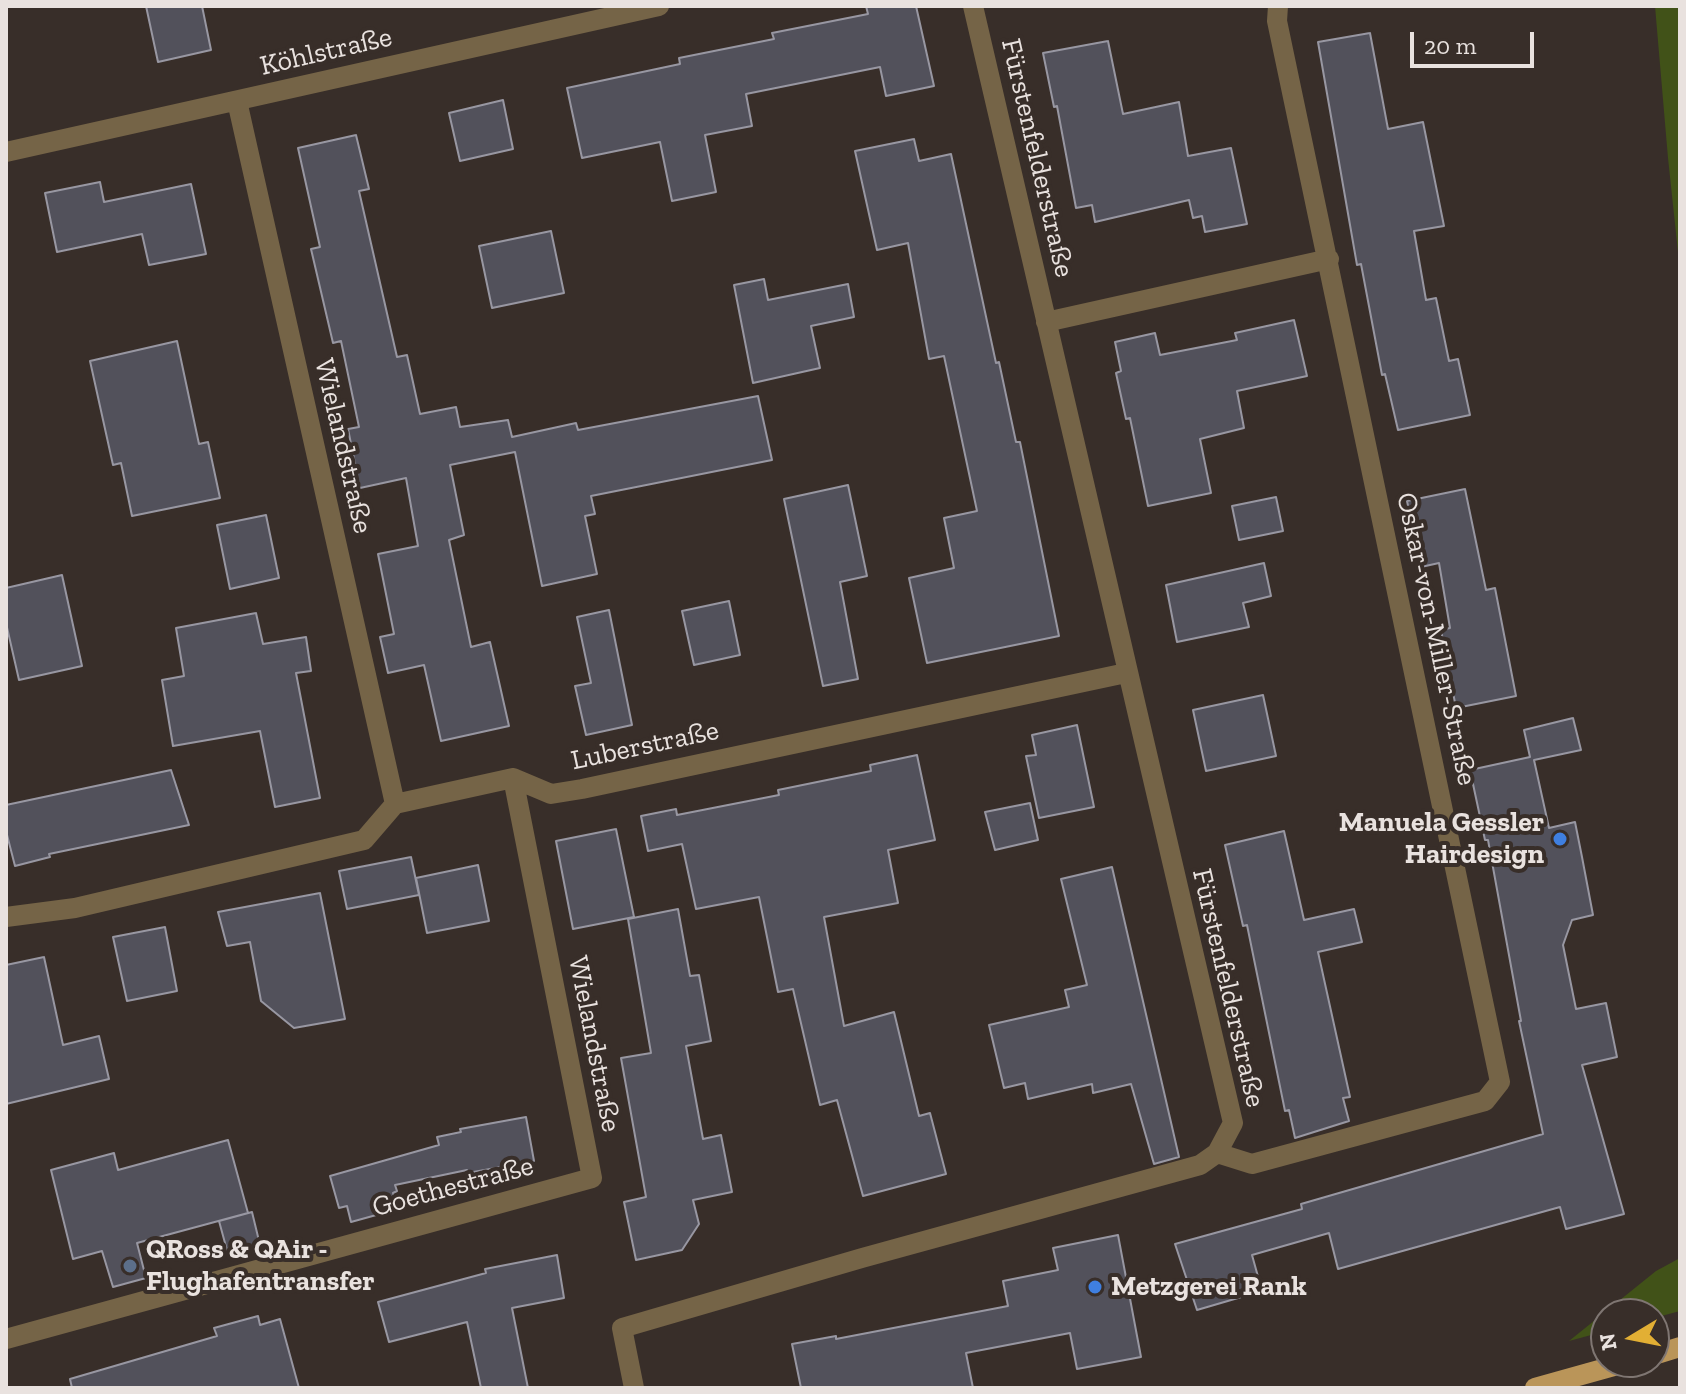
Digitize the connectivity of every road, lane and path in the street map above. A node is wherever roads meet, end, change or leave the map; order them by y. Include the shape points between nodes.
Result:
1 (659, 6) edge
2 (973, 6) edge
3 (1278, 6) edge
4 (237, 101) junction
5 (6, 152) edge
6 (1329, 259) junction
7 (1046, 322) junction
8 (1126, 673) junction
9 (513, 778) junction
10 (395, 804) junction
11 (6, 917) edge
12 (1217, 1153) junction
13 (592, 1178) joint
14 (6, 1339) edge
15 (1590, 1373) edge
16 (634, 1388) edge
17 (1535, 1388) edge

1 - 4 street, Köhlstraße
2 - 7 street, Fürstenfelderstraße
3 - 6 street, Oskar-von-Miller-Straße
4 - 5 street, Köhlstraße
4 - 10 street, Wielandstraße
6 - 7 street, Fürstenfelderstraße
6 - 12 street, Oskar-von-Miller-Straße via 1500,1082 1485,1101 1252,1164
7 - 8 street, Fürstenfelderstraße
8 - 9 street, Luberstraße via 582,789 551,794
8 - 12 street, Fürstenfelderstraße via 1233,1123
9 - 10 street
9 - 13 street, Wielandstraße
10 - 11 street via 364,840 75,908
12 - 16 street via 1200,1165 622,1328
13 - 14 street, Goethestraße
15 - 17 main road

